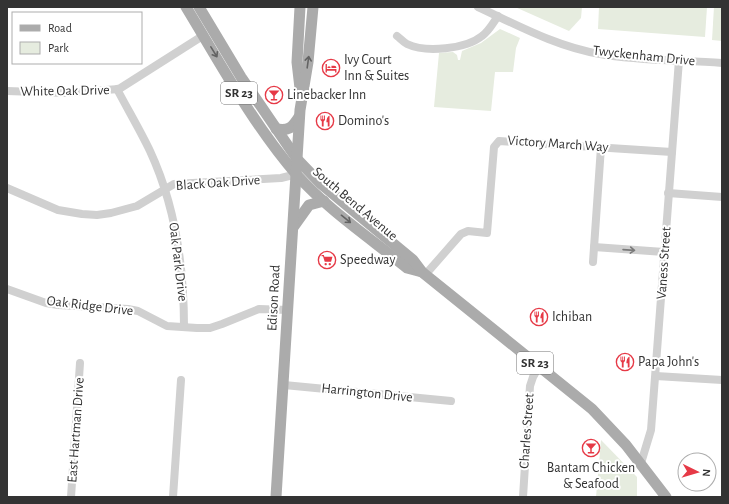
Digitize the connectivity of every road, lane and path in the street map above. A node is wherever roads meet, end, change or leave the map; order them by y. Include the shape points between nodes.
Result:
1 (186, 7) edge
2 (199, 7) edge
3 (300, 7) edge
4 (313, 7) edge
5 (478, 7) edge
6 (498, 16) junction
7 (204, 35) junction
8 (397, 36) dead end
9 (679, 60) junction
10 (722, 63) edge
11 (117, 89) junction
12 (7, 91) edge
13 (301, 100) junction
14 (300, 116) junction
15 (276, 129) junction
16 (601, 147) junction
17 (672, 152) junction
18 (297, 159) junction
19 (297, 174) junction
20 (7, 188) edge
21 (165, 190) junction
22 (668, 192) junction
23 (722, 197) edge
24 (324, 201) junction
25 (293, 229) junction
26 (594, 247) junction
27 (664, 252) junction
28 (593, 262) dead end
29 (423, 274) junction
30 (7, 289) edge
31 (288, 310) junction
32 (184, 327) junction
33 (80, 363) dead end
34 (539, 366) junction
35 (656, 376) junction
36 (181, 380) dead end
37 (722, 380) edge
38 (284, 385) junction
39 (451, 401) dead end
40 (641, 463) junction
41 (71, 497) edge
42 (173, 497) edge
43 (276, 497) edge
44 (523, 497) edge
45 (666, 497) edge

1 - 7 main road, South Bend Avenue / SR 23
2 - 15 main road, South Bend Avenue / SR 23
3 - 13 main road, Edison Road via 297,62
13 -> 4 main road, Edison Road via 308,62
5 - 6 street, Twyckenham Drive
6 - 8 street via 483,36 459,47 418,47 406,43
6 - 9 street, Twyckenham Drive via 560,43 599,54
7 - 11 street, White Oak Drive
7 -> 19 main road, South Bend Avenue / SR 23 via 254,117
9 - 10 street, Twyckenham Drive
9 - 17 street, Vaness Street
11 - 12 street, White Oak Drive via 65,93
11 - 21 street, Oak Park Drive via 141,132
13 - 14 main road, Edison Road
14 - 15 main road via 288,130
14 - 18 main road, Edison Road
15 - 18 main road, South Bend Avenue / SR 23
16 - 17 street, Victory March Way
16 - 26 street
16 - 29 street, Victory March Way via 502,140 497,142 494,147 487,233 468,231 461,234
17 - 22 street, Vaness Street
18 - 19 main road, Edison Road
18 - 29 main road, South Bend Avenue / SR 23 via 320,183 414,260
19 - 21 street, Black Oak Drive via 281,178 174,184
19 - 24 main road, South Bend Avenue / SR 23
19 - 25 main road, Edison Road
20 - 21 street, Black Oak Drive via 58,210 97,215 133,208
21 - 32 street, Oak Park Drive via 181,260
22 - 23 street
22 - 27 street, Vaness Street
24 - 25 main road via 309,205
24 -> 29 main road, South Bend Avenue / SR 23 via 407,268
25 - 31 main road, Edison Road
26 -> 27 street
26 - 28 street
27 - 35 street, Vaness Street
29 - 34 main road, South Bend Avenue / SR 23
30 - 32 street, Oak Ridge Drive via 46,303 138,311 167,326
31 - 32 street, Oak Ridge Drive via 259,309 210,328
31 - 38 main road, Edison Road
33 - 41 street, East Hartman Drive
34 - 40 main road, South Bend Avenue / SR 23 via 592,410
34 - 44 street, Charles Street via 530,386
35 - 37 street
35 - 40 street, Vaness Street via 651,430
36 - 42 street
38 - 39 street, Harrington Drive
38 - 43 main road, Edison Road
40 - 45 main road, South Bend Avenue / SR 23

